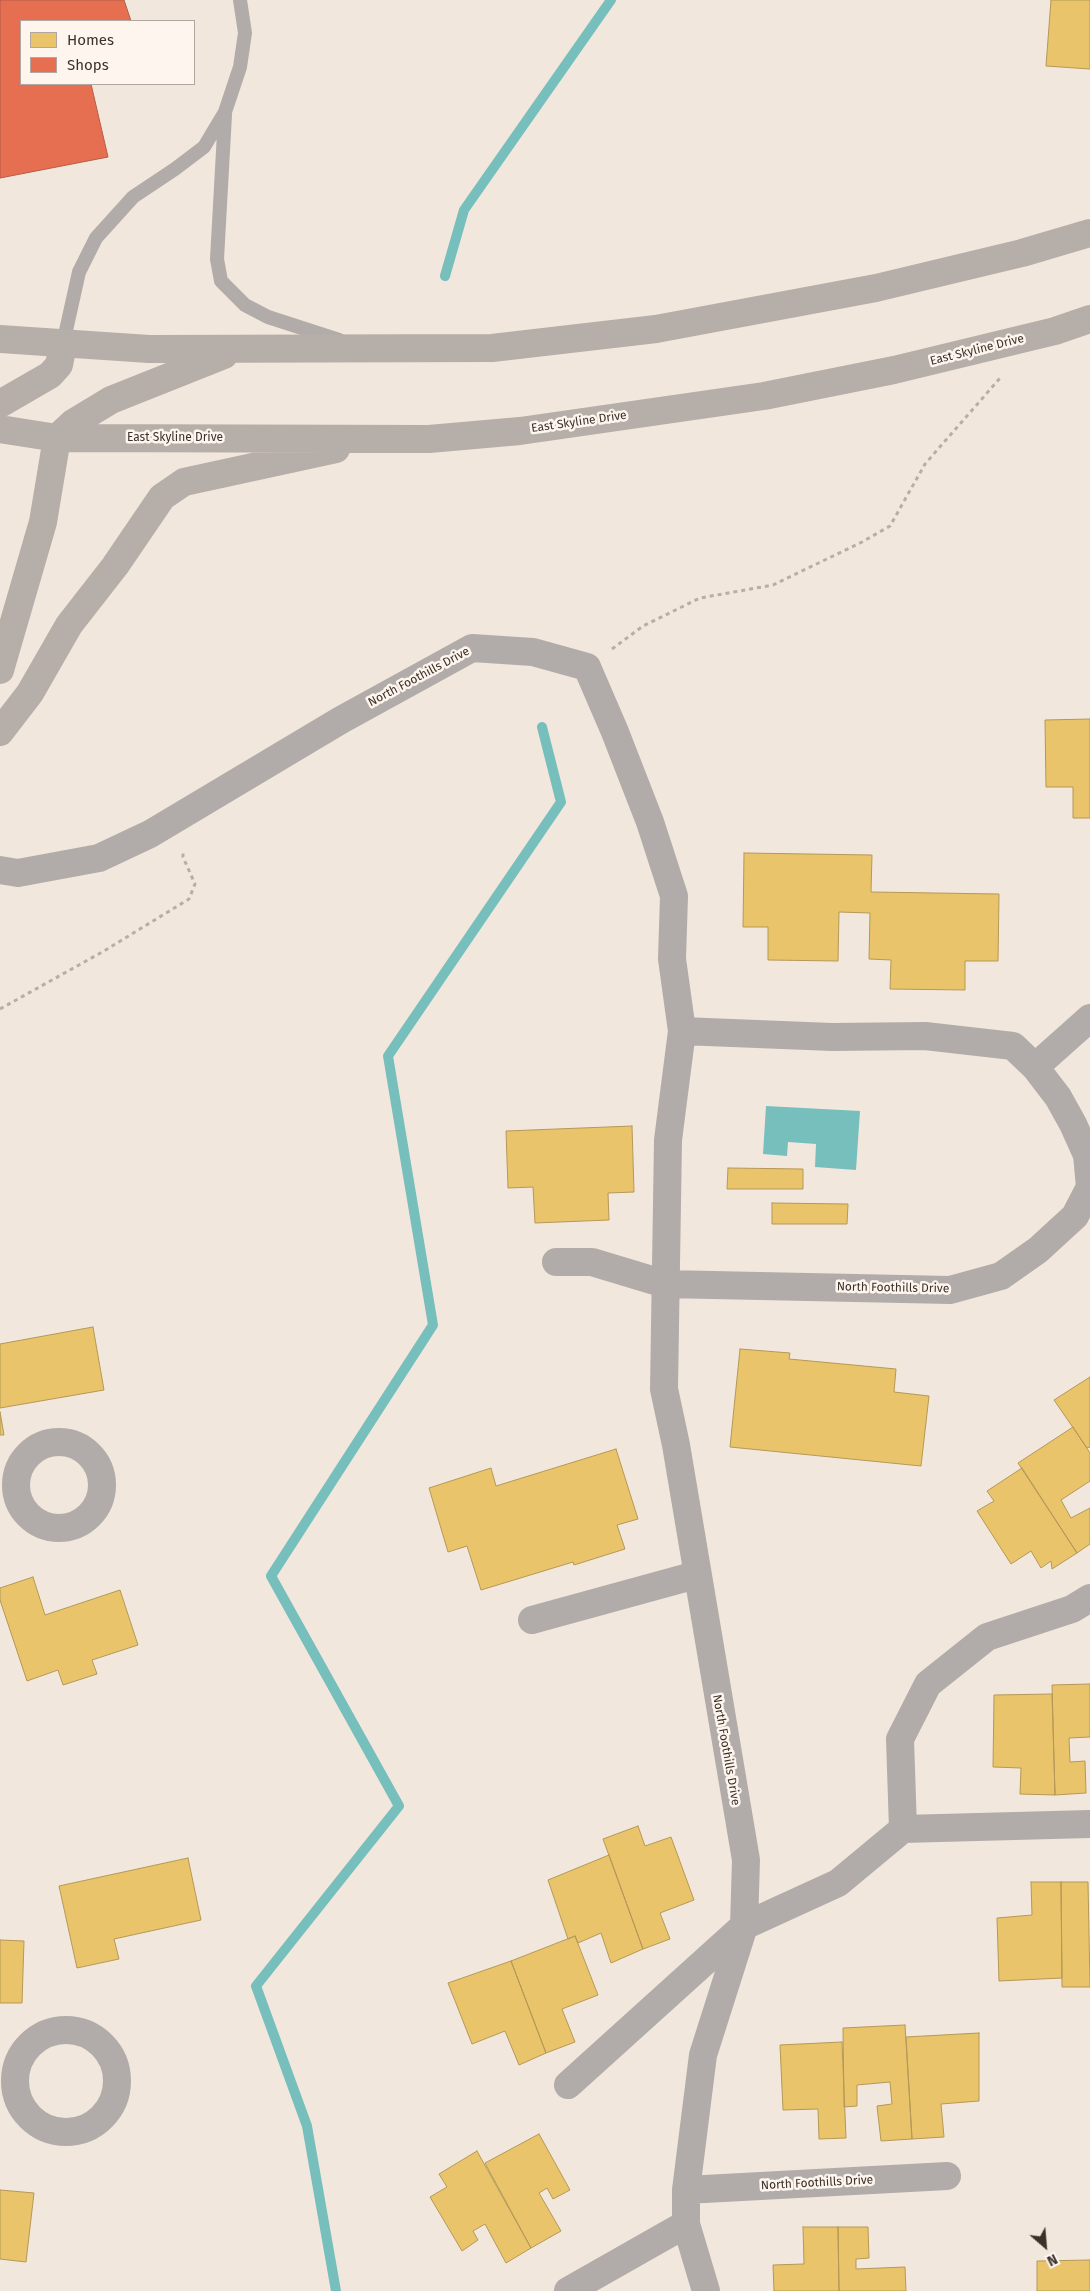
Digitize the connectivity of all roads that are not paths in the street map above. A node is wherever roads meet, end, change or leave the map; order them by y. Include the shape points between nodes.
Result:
1 (240, 0) edge
2 (225, 112) junction
3 (1090, 233) edge
4 (1090, 319) edge
5 (0, 339) edge
6 (63, 344) junction
7 (239, 349) junction
8 (365, 349) junction
9 (0, 404) edge
10 (0, 429) edge
11 (58, 438) junction
12 (387, 438) junction
13 (0, 670) edge
14 (0, 732) edge
15 (0, 870) edge
16 (1090, 1018) edge
17 (682, 1031) junction
18 (1036, 1067) junction
19 (1089, 1166) edge
20 (556, 1262) dead end
21 (665, 1284) junction
22 (696, 1575) junction
23 (1090, 1598) edge
24 (532, 1620) dead end
25 (1090, 1824) edge
26 (903, 1829) junction
27 (744, 1926) junction
28 (568, 2085) dead end
29 (947, 2176) dead end
30 (686, 2190) junction
31 (686, 2224) junction
32 (568, 2291) edge
33 (706, 2291) edge

1 - 2 lane via 244,33 240,67
2 - 6 lane via 204,146 133,197 96,238 79,272
2 - 8 lane via 217,259 221,281 245,304 268,317
3 - 8 main road via 876,288 656,329 492,348
4 - 12 main road, East Skyline Drive via 1055,331 904,368 764,396 520,431 429,439
5 - 6 main road
6 - 7 main road via 149,349
6 - 9 main road via 59,365 50,375
7 - 8 main road
7 - 11 main road via 111,400 73,423
10 - 11 main road, East Skyline Drive
11 - 12 main road, East Skyline Drive
11 - 13 main road via 43,522
12 - 14 main road via 184,482 162,497 116,566 69,625 30,693
15 - 17 street, North Foothills Drive via 18,873 99,858 150,834 356,711 472,648 533,652 587,667 650,822 674,896 672,959
16 - 18 street
17 - 18 street, North Foothills Drive via 832,1038 925,1036 1013,1046
17 - 21 street, North Foothills Drive via 668,1140
18 - 19 street, North Foothills Drive via 1073,1124
19 - 21 street, North Foothills Drive via 1090,1187 1075,1216 1044,1245 1001,1276 950,1290
20 - 21 street, North Foothills Drive via 592,1262
21 - 22 street, North Foothills Drive via 664,1389
22 - 24 street
22 - 27 street, North Foothills Drive via 746,1860
23 - 26 street via 1072,1608 987,1637 928,1684 900,1739
25 - 26 street
26 - 27 street via 838,1883
27 - 28 street
27 - 30 street, North Foothills Drive via 703,2055
29 - 30 street, North Foothills Drive
30 - 31 street, North Foothills Drive
31 - 32 street
31 - 33 street, North Foothills Drive

